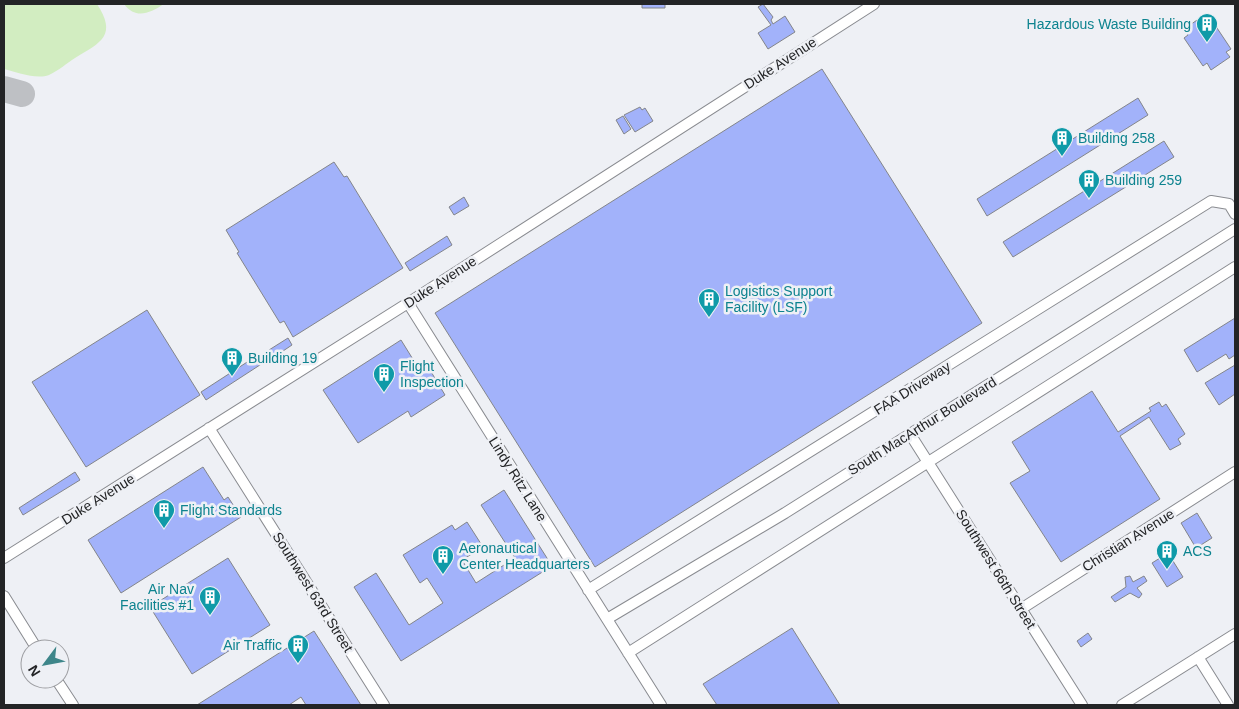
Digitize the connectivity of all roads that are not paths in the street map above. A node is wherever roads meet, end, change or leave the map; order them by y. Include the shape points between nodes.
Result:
1 (874, 4) edge
2 (1235, 214) edge
3 (1235, 229) edge
4 (1235, 267) edge
5 (408, 303) junction
6 (209, 428) junction
7 (910, 434) junction
8 (928, 462) junction
9 (1235, 472) edge
10 (4, 558) edge
11 (588, 590) junction
12 (4, 596) edge
13 (1021, 609) junction
14 (607, 619) junction
15 (1235, 634) edge
16 (31, 639) edge
17 (628, 653) junction
18 (1198, 658) junction
19 (63, 689) edge
20 (73, 705) edge
21 (384, 705) edge
22 (661, 705) edge
23 (1082, 705) edge
24 (1122, 705) edge
25 (1228, 705) edge

1 - 5 street, Duke Avenue
2 - 11 street, FAA Driveway via 1229,204 1211,201
3 - 7 street, South MacArthur Boulevard
4 - 8 street
5 - 6 street, Duke Avenue
5 - 11 street, Lindy Ritz Lane
6 - 10 street, Duke Avenue
6 - 21 street, Southwest 63rd Street
7 - 8 street, Southwest 66th Street
7 - 14 street, South MacArthur Boulevard
8 - 13 street, Southwest 66th Street
8 - 17 street
9 - 13 street, Christian Avenue
11 - 14 street, Lindy Ritz Lane
12 - 16 street
13 - 23 street, Southwest 66th Street
14 - 17 street, Lindy Ritz Lane
15 - 18 street
17 - 22 street, Lindy Ritz Lane
18 - 24 street
18 - 25 street
19 - 20 street

